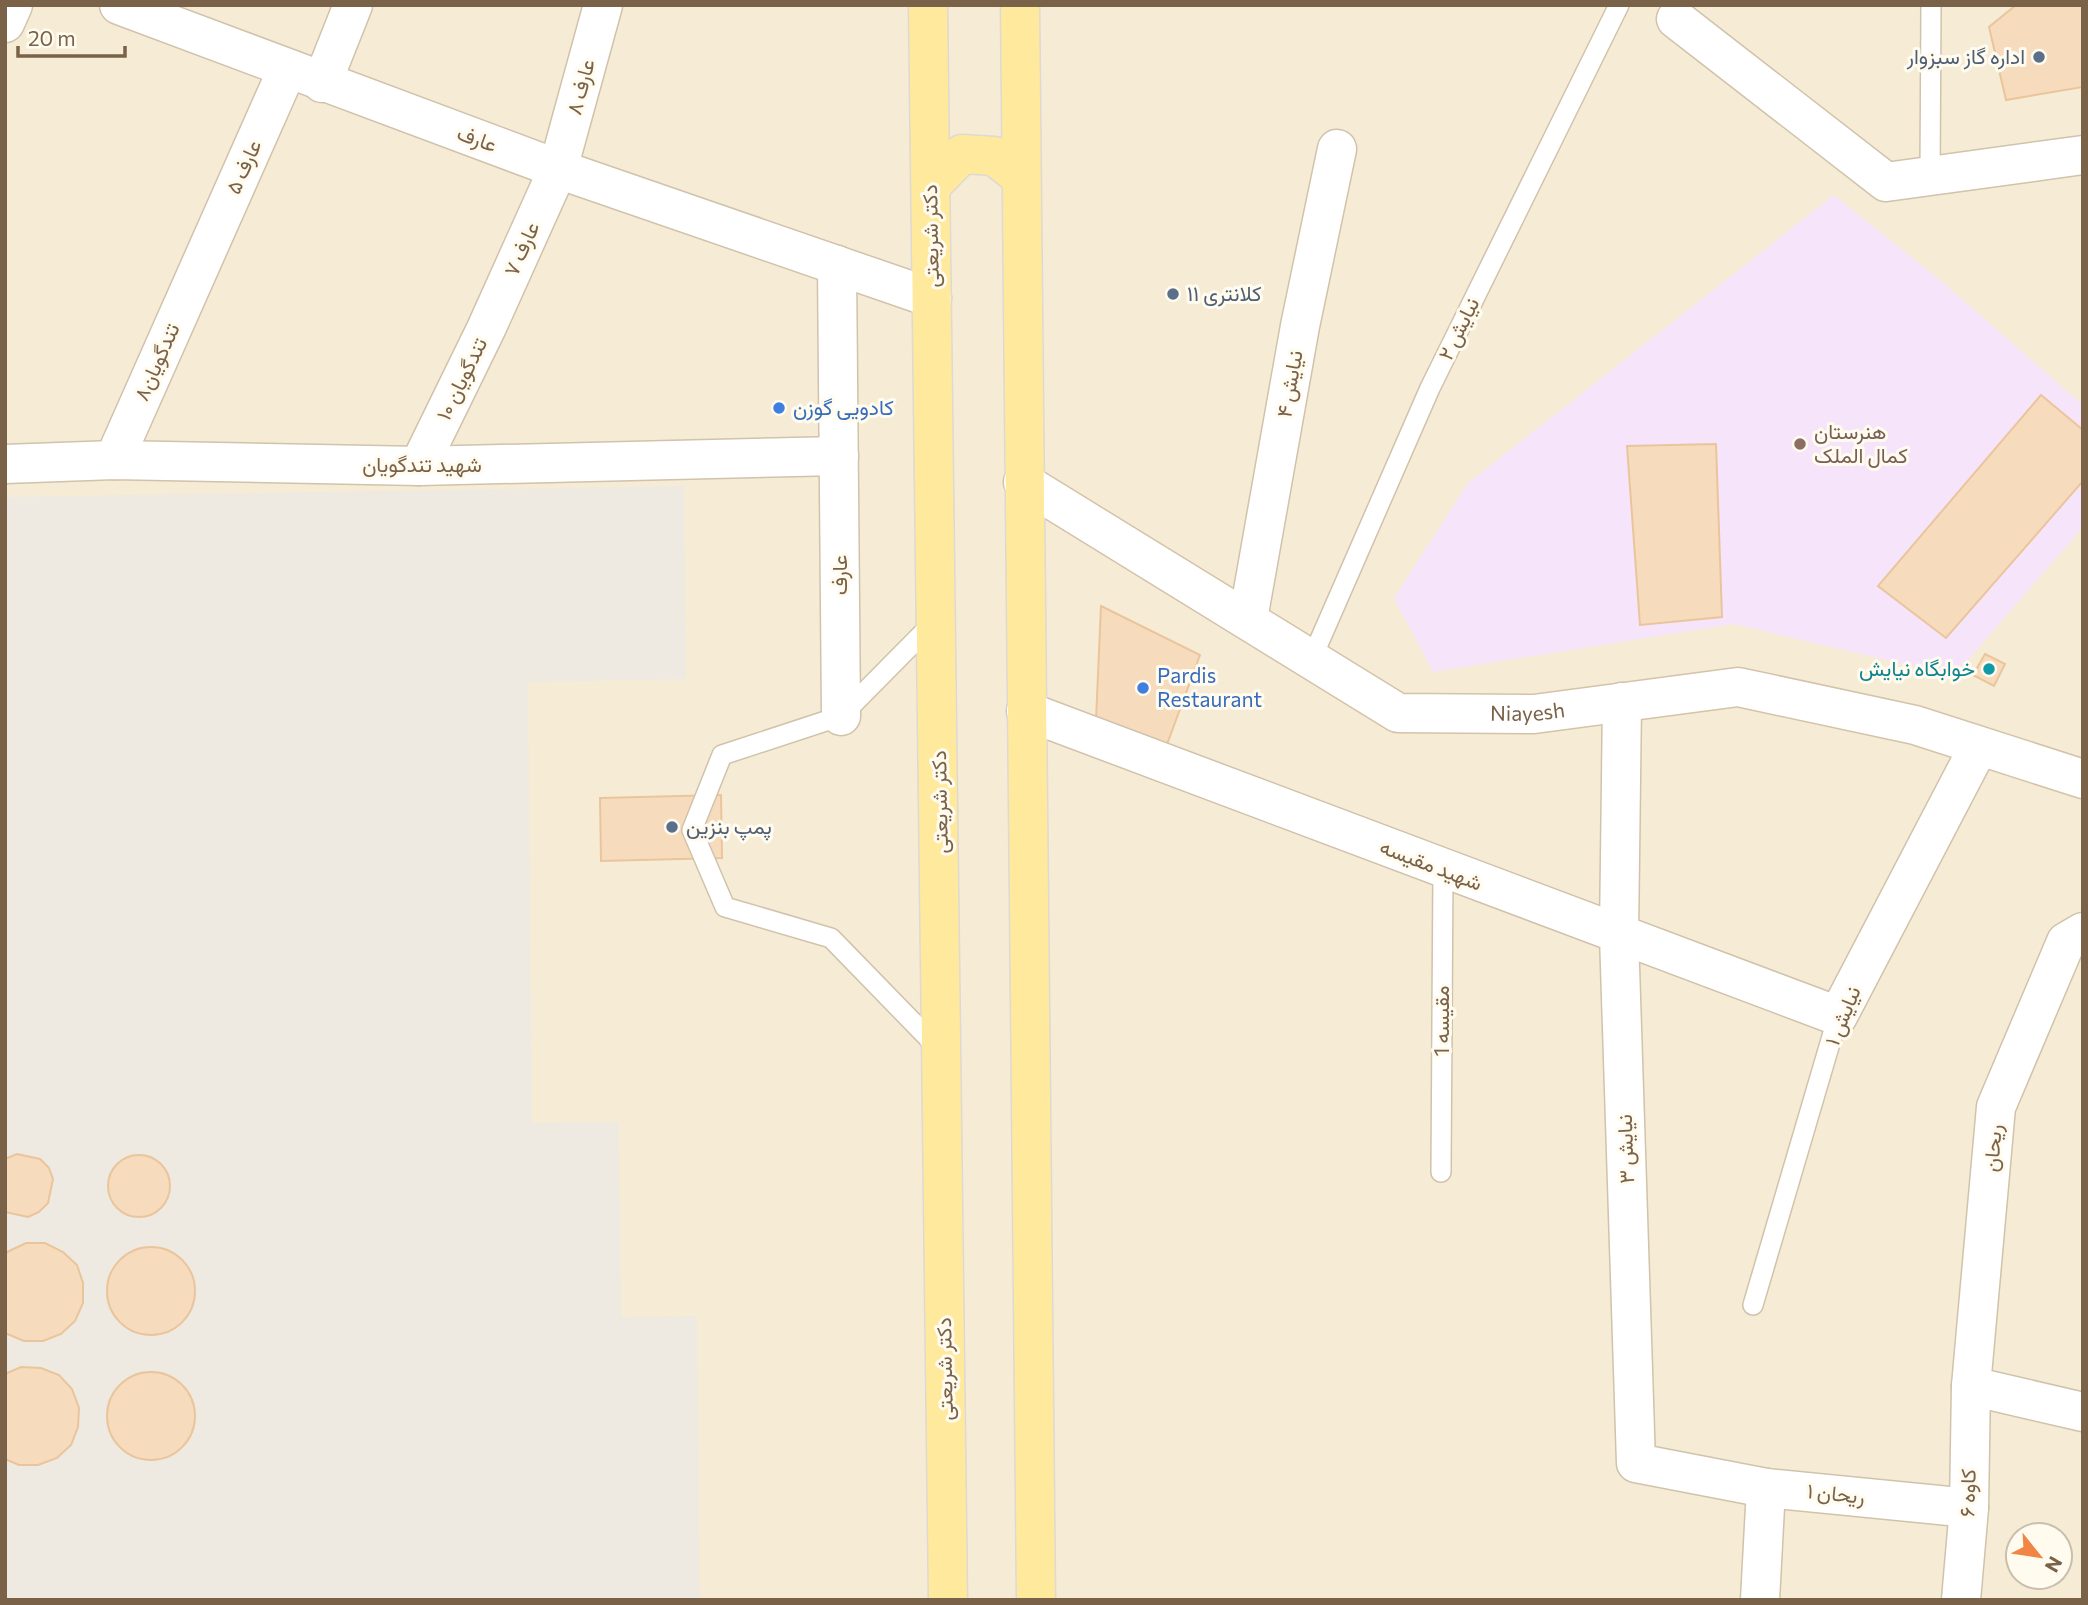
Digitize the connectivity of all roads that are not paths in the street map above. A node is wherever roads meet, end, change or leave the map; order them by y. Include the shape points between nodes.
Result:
1 (13, 5) edge
2 (119, 5) edge
3 (353, 5) edge
4 (603, 5) edge
5 (928, 5) edge
6 (1020, 5) edge
7 (1619, 5) edge
8 (1931, 5) edge
9 (1676, 19) dead end
10 (5, 23) edge
11 (287, 70) junction
12 (323, 83) junction
13 (1337, 149) dead end
14 (2083, 155) edge
15 (558, 169) junction
16 (1930, 176) junction
17 (1021, 177) junction
18 (931, 186) junction
19 (201, 264) joint
20 (837, 265) junction
21 (932, 298) junction
22 (486, 330) joint
23 (839, 456) junction
24 (114, 460) junction
25 (5, 464) edge
26 (419, 466) junction
27 (1023, 482) junction
28 (937, 619) junction
29 (1248, 619) junction
30 (1312, 658) junction
31 (1622, 702) junction
32 (1026, 711) junction
33 (841, 716) junction
34 (1979, 746) junction
35 (2083, 779) edge
36 (1443, 870) junction
37 (2083, 932) edge
38 (1619, 935) junction
39 (1838, 1016) junction
40 (943, 1052) junction
41 (1441, 1172) dead end
42 (1752, 1305) dead end
43 (1971, 1386) junction
44 (2083, 1412) edge
45 (1766, 1488) junction
46 (1969, 1508) junction
47 (948, 1600) edge
48 (1036, 1600) edge
49 (1760, 1600) edge
50 (1961, 1600) edge

1 - 10 street
2 - 11 street, عارف
3 - 12 street
4 - 15 street, عارف ۸
5 - 18 main road, دکتر شریعتی
6 - 17 main road
7 - 30 lane, نیایش ۲ via 1430,387
8 - 16 lane
9 - 16 street via 1886,183
11 - 12 street, عارف
11 - 19 street, عارف ۵
12 - 15 street, عارف
13 - 29 street, نیایش ۴
14 - 16 street
15 - 20 street, عارف
15 - 22 street, عارف ۷
17 - 18 main road via 994,156 962,153
17 - 27 main road
18 - 21 main road, دکتر شریعتی
19 - 24 street, تندگویان۸
20 - 21 street, عارف
20 - 23 street, عارف
21 - 28 main road, دکتر شریعتی
22 - 26 street, تندگویان ۱۰
23 - 26 street, شهید تندگویان
23 - 33 street, عارف
24 - 25 street, شهید تندگویان
24 - 26 street, شهید تندگویان
27 - 29 street, Niayesh
27 - 32 main road
28 - 33 lane
28 - 40 main road, دکتر شریعتی
29 - 30 street, Niayesh
30 - 31 street, Niayesh via 1398,713 1534,714
31 - 34 street, Niayesh via 1738,687 1915,725
31 - 38 street, نیایش ۳
32 - 36 street, شهید مقیسه
32 - 48 main road
33 - 40 lane via 722,755 692,830 725,907 831,938
34 - 35 street, Niayesh
34 - 39 street, نیایش ۱
36 - 38 street, شهید مقیسه
36 - 41 lane, مقیسه 1
37 - 43 street, ریحان via 2066,942 1996,1107
38 - 39 street, شهید مقیسه
38 - 45 street, نیایش ۳ via 1636,1463
39 - 42 lane, نیایش ۱
40 - 47 main road, دکتر شریعتی
43 - 44 street
43 - 46 street, کاوه ۶
45 - 46 street, ریحان ۱
45 - 49 street
46 - 50 street, کاوه ۶

